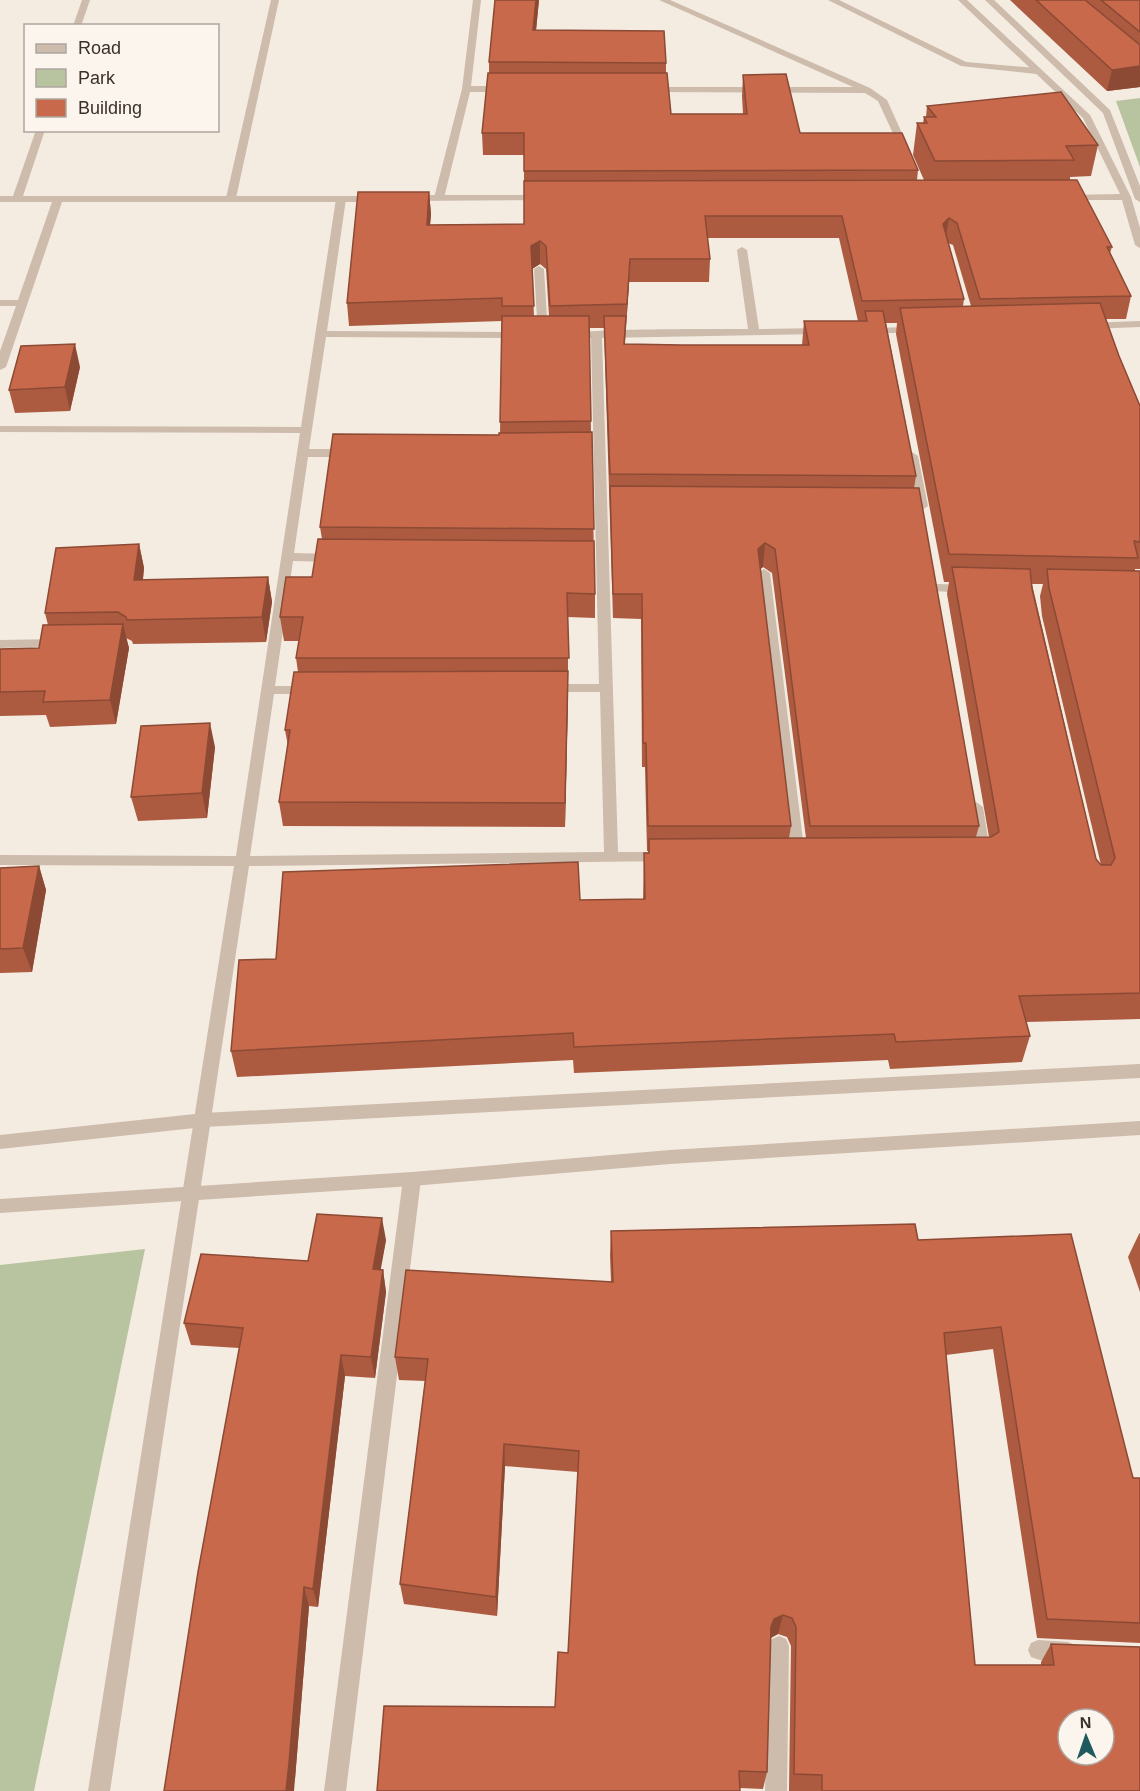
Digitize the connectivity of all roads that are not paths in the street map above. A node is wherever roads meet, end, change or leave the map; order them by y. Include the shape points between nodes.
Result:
1 (86, 0) edge
2 (275, 0) edge
3 (477, 0) edge
4 (663, 0) edge
5 (832, 0) edge
6 (962, 0) edge
7 (989, 0) edge
8 (78, 24) edge
9 (1036, 71) junction
10 (466, 89) junction
11 (513, 89) edge
12 (643, 90) edge
13 (867, 90) junction
14 (40, 132) edge
15 (911, 165) edge
16 (231, 198) junction
17 (439, 198) junction
18 (558, 198) edge
19 (1056, 198) edge
20 (1126, 198) junction
21 (0, 199) edge
22 (17, 199) junction
23 (58, 199) junction
24 (341, 199) junction
25 (1140, 199) edge
26 (1140, 245) edge
27 (742, 250) dead end
28 (539, 268) dead end
29 (0, 303) edge
30 (23, 303) junction
31 (1140, 324) edge
32 (1072, 326) edge
33 (923, 330) edge
34 (754, 331) junction
35 (832, 331) edge
36 (854, 331) edge
37 (320, 334) junction
38 (596, 334) junction
39 (543, 335) junction
40 (0, 367) edge
41 (305, 430) junction
42 (1, 433) edge
43 (910, 448) edge
44 (362, 452) edge
45 (303, 453) junction
46 (919, 510) edge
47 (288, 557) junction
48 (346, 558) edge
49 (764, 573) dead end
50 (937, 588) edge
51 (984, 590) edge
52 (68, 643) edge
53 (0, 644) edge
54 (536, 688) edge
55 (606, 688) junction
56 (267, 690) junction
57 (326, 690) edge
58 (972, 787) edge
59 (611, 856) junction
60 (681, 857) edge
61 (798, 857) edge
62 (973, 857) edge
63 (0, 860) edge
64 (243, 861) junction
65 (1140, 1071) edge
66 (204, 1120) junction
67 (1140, 1128) edge
68 (0, 1142) edge
69 (412, 1179) junction
70 (193, 1192) junction
71 (0, 1206) edge
72 (779, 1646) dead end
73 (1038, 1650) dead end
74 (1083, 1652) edge
75 (99, 1791) edge
76 (335, 1791) edge
77 (776, 1791) edge

1 - 8 street
2 - 16 street
3 - 10 street
4 - 13 street
5 - 9 street via 964,64
6 - 9 street
7 - 25 street via 1107,112
9 - 20 street via 1087,117
10 - 11 street
10 - 17 street
12 - 13 street
13 - 15 street via 882,100
14 - 22 street
16 - 23 street
16 - 24 street
17 - 18 street
17 - 24 street
19 - 20 street
20 - 26 street
21 - 22 street
22 - 23 street
23 - 30 street
24 - 37 street
27 - 34 street
28 - 39 street
29 - 30 street
30 - 40 street
31 - 32 street
33 - 36 street via 888,336
34 - 35 street
34 - 38 street
37 - 39 street
37 - 41 street
38 - 39 street
38 - 55 street via 594,450 607,504 597,559
41 - 42 street
41 - 45 street
43 - 46 street
44 - 45 street
45 - 47 street
47 - 48 street
47 - 56 street
49 - 61 street
50 - 51 street
52 - 53 street
54 - 55 street
55 - 59 street
56 - 57 street
56 - 64 street
58 - 62 street via 984,857
59 - 60 street
59 - 64 street
63 - 64 street
64 - 66 street
65 - 66 street
66 - 68 street
66 - 70 street
67 - 69 street via 670,1157
69 - 70 street
69 - 76 street
70 - 71 street
70 - 75 street
72 - 77 street
73 - 74 street

